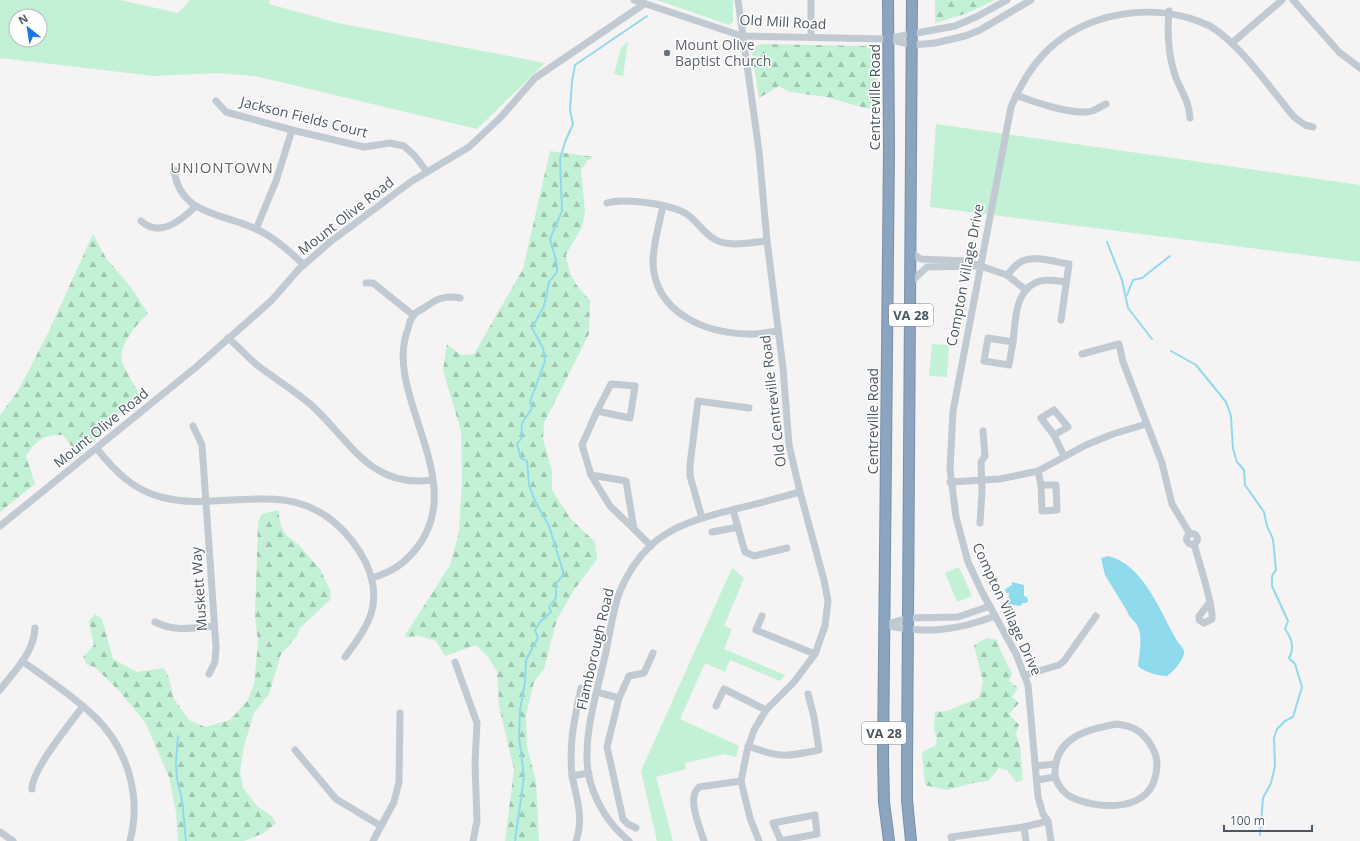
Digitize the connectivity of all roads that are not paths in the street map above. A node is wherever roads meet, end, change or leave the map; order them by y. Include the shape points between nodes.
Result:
1 (634, 0) edge
2 (738, 0) edge
3 (811, 0) edge
4 (888, 0) edge
5 (912, 0) edge
6 (1007, 0) edge
7 (1031, 0) edge
8 (1282, 0) edge
9 (1293, 0) edge
10 (644, 4) junction
11 (1169, 10) junction
12 (912, 33) junction
13 (742, 36) junction
14 (811, 37) junction
15 (888, 39) junction
16 (1232, 43) junction
17 (912, 45) junction
18 (1360, 68) edge
19 (1016, 95) junction
20 (216, 101) dead end
21 (1106, 104) dead end
22 (1190, 118) dead end
23 (1313, 127) dead end
24 (292, 130) junction
25 (174, 170) dead end
26 (427, 172) junction
27 (607, 203) dead end
28 (195, 206) junction
29 (663, 206) junction
30 (141, 221) dead end
31 (256, 229) junction
32 (767, 241) junction
33 (912, 253) junction
34 (303, 264) junction
35 (980, 266) junction
36 (1007, 275) junction
37 (911, 282) junction
38 (1066, 282) junction
39 (366, 283) dead end
40 (1026, 290) junction
41 (460, 298) dead end
42 (413, 315) junction
43 (1061, 320) dead end
44 (778, 331) junction
45 (228, 338) junction
46 (1013, 342) junction
47 (1082, 354) dead end
48 (749, 408) dead end
49 (597, 411) junction
50 (1146, 424) junction
51 (193, 426) dead end
52 (983, 431) dead end
53 (1054, 435) dead end
54 (97, 449) junction
55 (1064, 456) junction
56 (1038, 471) junction
57 (591, 475) junction
58 (982, 479) junction
59 (432, 480) junction
60 (950, 482) junction
61 (1041, 485) dead end
62 (800, 492) junction
63 (206, 501) junction
64 (733, 510) junction
65 (702, 518) junction
66 (980, 523) dead end
67 (0, 526) edge
68 (738, 527) junction
69 (634, 529) junction
70 (712, 532) dead end
71 (651, 546) junction
72 (786, 548) dead end
73 (372, 578) junction
74 (1210, 602) dead end
75 (990, 606) junction
76 (762, 616) dead end
77 (995, 616) junction
78 (1096, 616) dead end
79 (908, 618) junction
80 (155, 622) dead end
81 (884, 625) junction
82 (214, 626) junction
83 (35, 628) dead end
84 (908, 630) junction
85 (653, 654) dead end
86 (815, 654) junction
87 (345, 657) dead end
88 (22, 661) junction
89 (455, 662) dead end
90 (209, 674) dead end
91 (1025, 675) junction
92 (581, 688) dead end
93 (0, 690) edge
94 (597, 692) junction
95 (808, 694) dead end
96 (619, 698) junction
97 (83, 706) junction
98 (716, 706) dead end
99 (766, 710) junction
100 (400, 713) dead end
101 (748, 746) junction
102 (295, 750) dead end
103 (1055, 764) junction
104 (1036, 766) junction
105 (588, 773) junction
106 (572, 776) junction
107 (1055, 777) junction
108 (1037, 780) junction
109 (741, 781) junction
110 (32, 789) dead end
111 (1048, 821) junction
112 (381, 826) junction
113 (1024, 827) junction
114 (636, 828) dead end
115 (0, 832) edge
116 (13, 841) edge
117 (130, 841) edge
118 (373, 841) edge
119 (473, 841) edge
120 (576, 841) edge
121 (629, 841) edge
122 (704, 841) edge
123 (759, 841) edge
124 (780, 841) edge
125 (889, 841) edge
126 (911, 841) edge
127 (952, 841) edge
128 (1026, 841) edge
129 (1051, 841) edge

1 - 10 street, Old Mill Road
2 - 13 street, Old Centreville Road
3 - 14 street
4 - 15 highway, Centreville Road / VA 28
5 - 12 highway, VA 28
6 - 12 street via 955,26
7 - 17 street via 980,30 935,43
8 - 16 street
9 - 18 street via 1339,52
10 - 13 street, Old Mill Road
10 - 26 street, Mount Olive Road via 535,78 482,136 459,154
11 - 16 street, Compton Village Drive via 1200,20
11 - 19 street, Compton Village Drive via 1127,10 1103,16 1080,26 1041,56
11 - 22 street via 1167,38 1170,58 1188,102
12 - 15 street
12 - 17 highway, VA 28
13 - 14 street, Old Mill Road
13 - 32 street, Old Centreville Road via 759,151
14 - 15 street, Old Mill Road
15 - 17 street
15 - 81 highway, Centreville Road / VA 28
16 - 23 street, Compton Village Drive via 1294,117
17 - 33 highway, VA 28
19 - 21 street via 1053,107 1073,110 1092,111
19 - 35 street, Compton Village Drive via 1006,127
20 - 24 street, Jackson Fields Court via 226,112
24 - 26 street, Jackson Fields Court via 364,147 390,143 404,146
24 - 31 street via 276,181
25 - 28 street via 180,190
26 - 34 street, Mount Olive Road
27 - 29 street via 627,200
28 - 30 street via 179,221 162,228 148,227
28 - 31 street
29 - 32 street via 686,213 707,234 720,242 729,244
29 - 44 street via 655,245 654,268 660,288 674,309 694,323 712,328 746,334
31 - 34 street via 281,245
32 - 44 street, Old Centreville Road
33 - 35 street via 918,258 957,260
33 - 37 highway, VA 28
34 - 45 street, Mount Olive Road via 271,301
35 - 36 street
35 - 37 street via 927,267
35 - 60 street, Compton Village Drive via 953,411
36 - 38 street via 1019,263 1033,259 1069,264
36 - 40 street
37 - 79 highway, VA 28
38 - 40 street via 1041,280
38 - 43 street
39 - 42 street via 373,283
40 - 46 street via 1021,296
41 - 42 street via 447,295
42 - 59 street via 405,336 405,371 427,450
44 - 62 street, Old Centreville Road via 789,445
45 - 54 street, Mount Olive Road
45 - 59 street via 258,366 310,404 354,453 369,465 407,481
46 - 46 street via 1009,365 984,361 988,338
47 - 50 street via 1119,344
48 - 65 street via 698,401 690,476
49 - 49 street via 611,384 635,386 630,418
49 - 57 street via 582,445
50 - 55 street via 1113,434
50 - 74 street via 1162,463 1172,504 1190,534 1186,541 1194,544
51 - 63 street, Muskett Way via 202,445
52 - 58 street via 985,456 981,462
53 - 55 street
54 - 63 street via 119,474 144,491 174,500
54 - 67 street, Mount Olive Road
55 - 56 street
56 - 58 street
56 - 61 street
57 - 69 street via 610,506
57 - 69 street via 626,481
58 - 60 street
58 - 66 street
59 - 73 street via 433,512 424,539 399,566
60 - 75 street, Compton Village Drive via 961,540 976,580
62 - 64 street, Flamborough Road
62 - 86 street, Old Centreville Road via 828,601 825,626
63 - 73 street via 272,498 310,507 330,519 349,536 362,555
63 - 82 street, Muskett Way
64 - 65 street, Flamborough Road
64 - 68 street
65 - 71 street, Flamborough Road via 673,529
68 - 70 street
68 - 72 street via 745,552 754,556
69 - 71 street
71 - 94 street, Flamborough Road via 632,568 621,590
73 - 87 street via 374,599 370,618
75 - 77 street, Compton Village Drive
75 - 79 street via 958,617
76 - 86 street via 756,630
77 - 84 street via 959,628
77 - 91 street, Compton Village Drive
78 - 91 street via 1064,661
79 - 81 street
79 - 84 highway, VA 28
80 - 82 street via 174,629
81 - 84 street
81 - 125 highway, Centreville Road / VA 28 via 884,802
82 - 90 street, Muskett Way via 216,659
83 - 88 street via 33,645
84 - 126 highway, VA 28 via 907,790
85 - 96 street via 644,672 629,676
86 - 99 street, Old Centreville Road via 794,682
88 - 93 street
88 - 97 street
89 - 119 street via 477,723 474,763 477,820
91 - 104 street, Compton Village Drive via 1031,705
92 - 106 street via 570,749
94 - 96 street
94 - 105 street, Flamborough Road via 587,742
95 - 101 street via 819,750 791,756 774,756
96 - 114 street via 607,747 623,819
97 - 110 street via 37,771
97 - 117 street via 99,720 113,738 128,768 134,802 134,824
98 - 99 street via 724,689
99 - 101 street, Old Centreville Road
100 - 112 street via 399,782 394,802
101 - 109 street, Old Centreville Road
102 - 112 street via 336,799
103 - 104 street
103 - 107 street
103 - 107 street via 1057,755 1073,738 1097,728 1117,724 1135,729 1148,739 1156,756 1157,770 1146,794 1134,802 1119,806 1072,798
104 - 108 street, Compton Village Drive
105 - 106 street
105 - 121 street, Flamborough Road via 602,810
106 - 120 street via 580,817
107 - 108 street
108 - 111 street, Compton Village Drive via 1042,814
109 - 122 street via 699,787 695,791 693,799
109 - 123 street, Old Centreville Road via 750,818
111 - 113 street
111 - 129 street, Compton Village Drive
112 - 118 street
113 - 127 street via 951,837
113 - 128 street
115 - 116 street
124 - 124 street via 773,823 814,815 817,834

